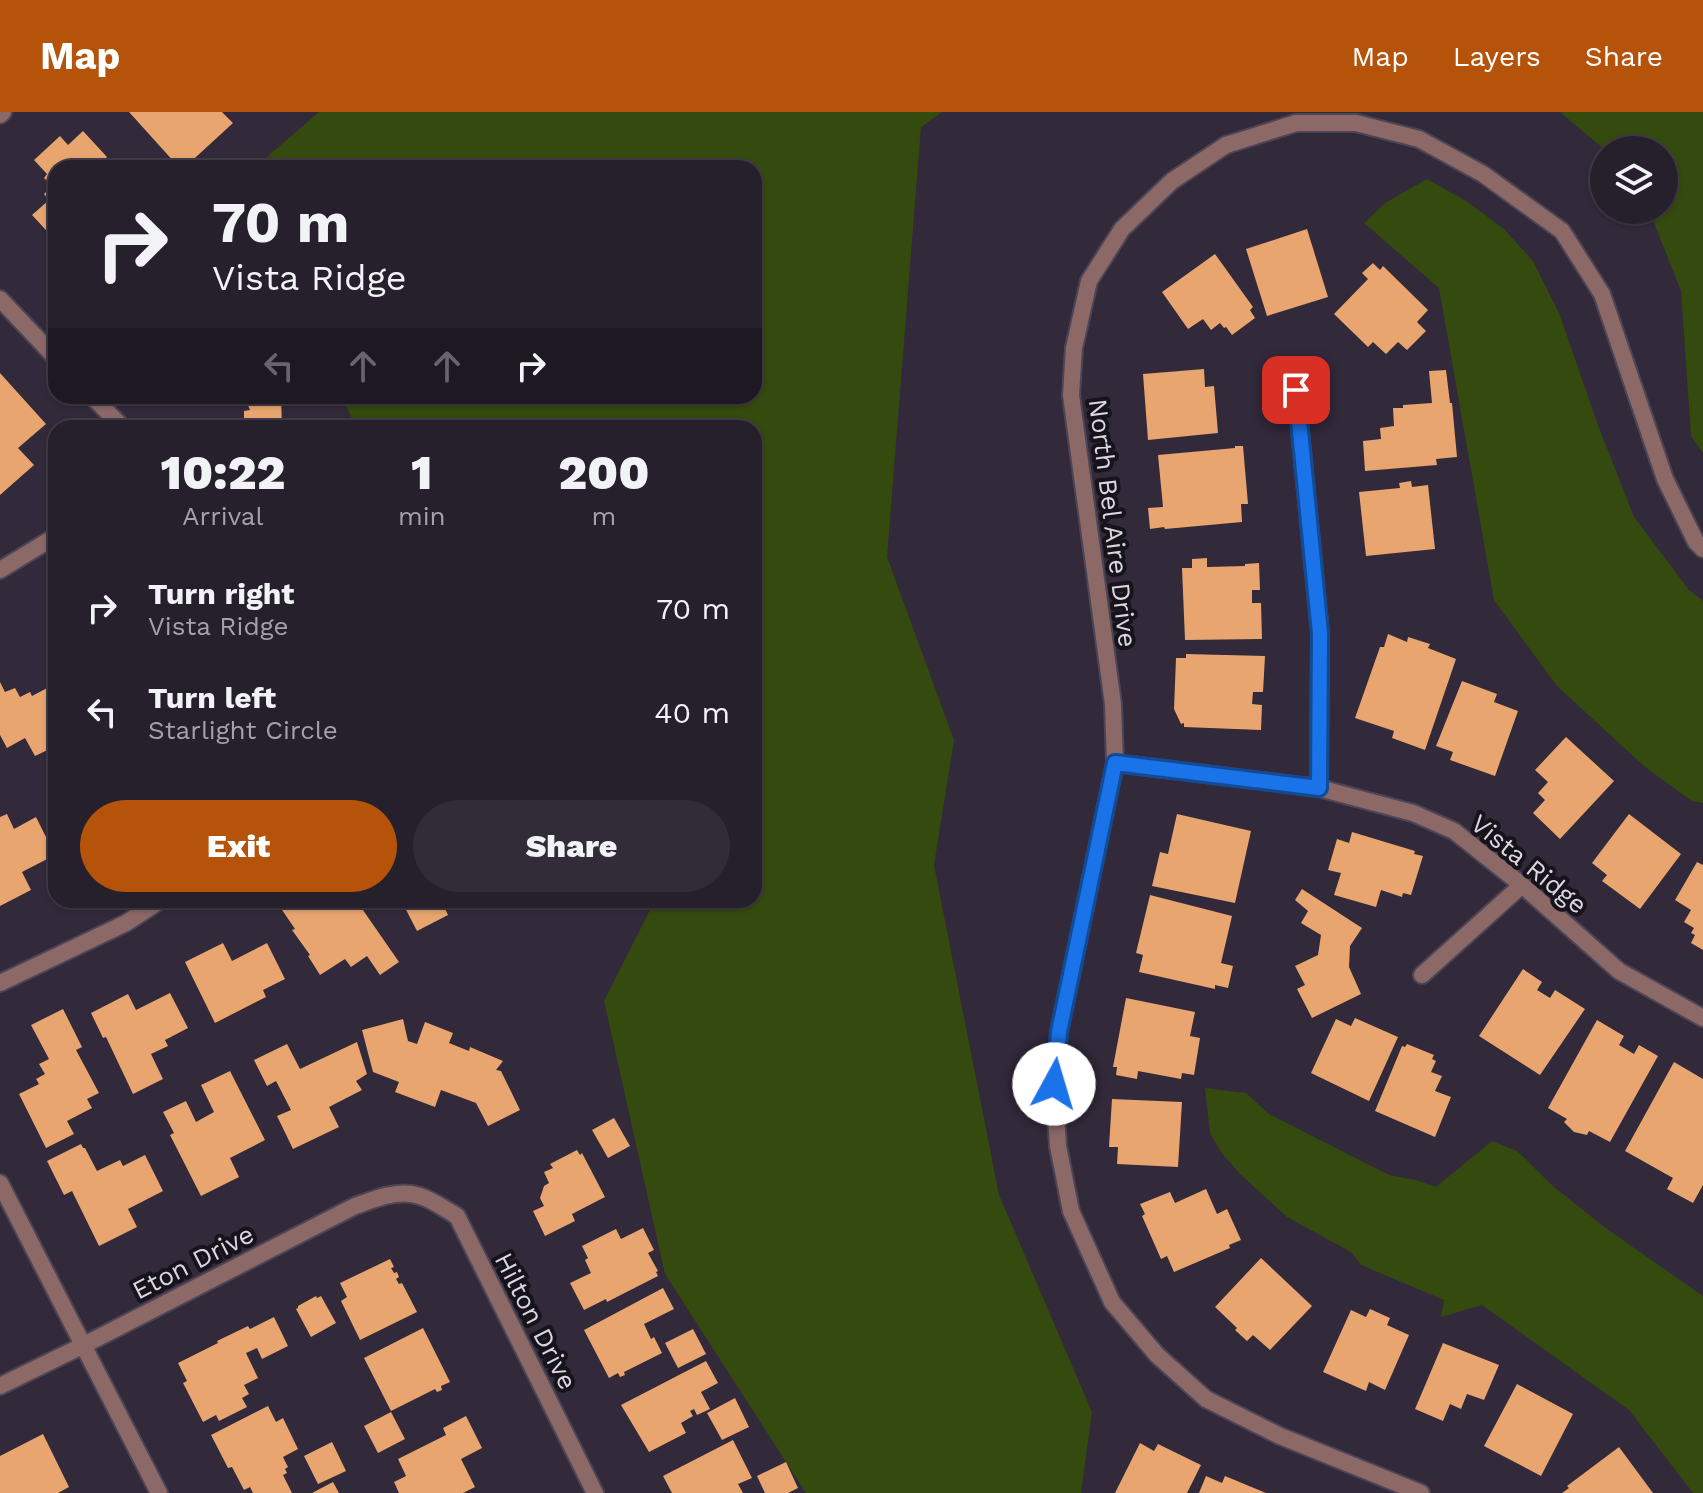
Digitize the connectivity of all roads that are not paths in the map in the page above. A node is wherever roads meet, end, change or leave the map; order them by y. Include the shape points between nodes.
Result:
1 (0, 299) edge
2 (48, 350) edge
3 (1296, 390) dead end
4 (100, 404) edge
5 (115, 420) edge
6 (48, 541) edge
7 (1703, 549) edge
8 (0, 570) edge
9 (1115, 763) junction
10 (1319, 788) junction
11 (1522, 885) junction
12 (149, 908) edge
13 (1422, 975) dead end
14 (0, 983) edge
15 (1703, 1018) edge
16 (0, 1183) edge
17 (411, 1194) joint
18 (84, 1345) junction
19 (0, 1386) edge
20 (159, 1493) edge
21 (595, 1493) edge
22 (1421, 1493) edge

1 - 2 street
3 - 10 street via 1320,633
4 - 5 street
6 - 8 street
7 - 9 street, North Bel Aire Drive via 1665,479 1602,294 1562,231 1483,174 1419,139 1381,129 1356,123 1296,123 1226,145 1172,181 1122,229 1089,281 1074,348 1071,395 1113,704
9 - 10 street, Vista Ridge
9 - 22 street, North Bel Aire Drive via 1059,1032 1054,1084 1058,1146 1071,1211 1112,1302 1157,1355 1206,1399 1280,1436
10 - 11 street, Vista Ridge via 1413,813 1454,831
11 - 13 street
11 - 15 street, Vista Ridge via 1619,971
12 - 14 street
16 - 18 street
17 - 18 street, Eton Drive via 387,1195 355,1206
17 - 21 street, Hilton Drive via 457,1216
18 - 19 street, Eton Drive
18 - 20 street

